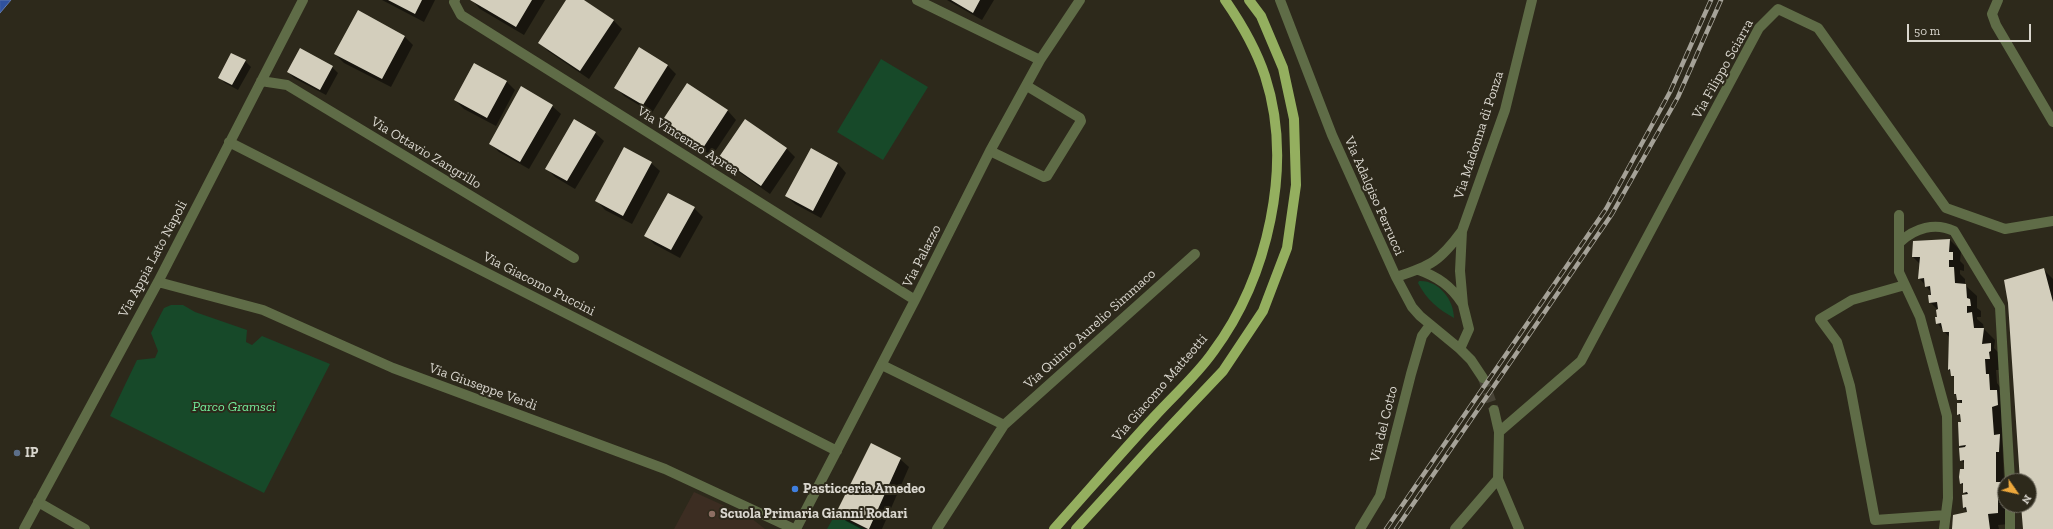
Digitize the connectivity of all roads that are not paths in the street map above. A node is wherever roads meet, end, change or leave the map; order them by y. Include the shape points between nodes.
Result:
1 (303, 0) edge
2 (455, 0) edge
3 (917, 0) edge
4 (1080, 0) edge
5 (1225, 0) edge
6 (1249, 0) edge
7 (1280, 0) edge
8 (1532, 0) edge
9 (1998, 0) edge
10 (1040, 60) junction
11 (261, 81) junction
12 (1027, 86) junction
13 (2053, 122) edge
14 (229, 142) junction
15 (990, 151) junction
16 (1898, 215) dead end
17 (2053, 221) edge
18 (1462, 231) junction
19 (1900, 242) junction
20 (1195, 254) dead end
21 (574, 258) dead end
22 (1419, 270) junction
23 (1396, 277) junction
24 (158, 282) junction
25 (1905, 286) junction
26 (915, 300) junction
27 (1463, 305) junction
28 (1430, 325) junction
29 (1460, 349) junction
30 (882, 365) junction
31 (1483, 378) tunnel mouth
32 (1494, 410) tunnel mouth
33 (1004, 425) junction
34 (1499, 432) junction
35 (837, 450) junction
36 (2010, 473) edge
37 (1498, 478) junction
38 (38, 502) junction
39 (2010, 513) edge
40 (1946, 515) junction
41 (24, 529) edge
42 (85, 529) edge
43 (795, 529) edge
44 (938, 529) edge
45 (1054, 529) edge
46 (1076, 529) edge
47 (1360, 529) edge
48 (1455, 529) edge
49 (1519, 529) edge
50 (1944, 529) edge
51 (2010, 529) edge

1 - 11 street, Via Appia Lato Napoli
2 - 26 street, Via Vincenzo Aprea via 461,15
3 - 10 street
4 - 10 street, Via Palazzo
5 - 45 main road, Via Giacomo Matteotti via 1241,23 1265,76 1276,126 1276,180 1267,240 1247,297 1213,352
6 - 46 main road via 1261,16 1283,68 1294,119 1296,185 1287,248 1263,311 1223,371
7 - 23 street, Via Adalgiso Ferrucci via 1332,136
8 - 18 street, Via Madonna di Ponza via 1505,110
9 - 13 street via 1992,14 1996,25
10 - 12 street, Via Palazzo
11 - 14 street, Via Appia Lato Napoli
11 - 21 street, Via Ottavio Zangrillo via 287,85
12 - 15 street, Via Palazzo
12 - 15 street via 1081,121 1044,177
14 - 24 street, Via Appia Lato Napoli
14 - 35 street, Via Giacomo Puccini
15 - 26 street, Via Palazzo
16 - 19 street
17 - 34 street, Via Filippo Sciarra via 2005,229 1946,208 1818,28 1778,9 1759,28 1580,361
18 - 22 street, Via Madonna di Ponza via 1448,251 1433,264
18 - 27 street, Via Madonna di Ponza via 1460,271
19 - 25 street via 1899,272
19 - 36 street via 1910,233 1923,227 1945,227 1954,232 2000,307
20 - 33 street, Via Quinto Aurelio Simmaco
22 - 23 street, Via Madonna di Ponza
22 - 27 street via 1445,283
23 - 28 street, Via Adalgiso Ferrucci via 1412,307
24 - 38 street, Via Appia Lato Napoli
24 - 43 street, Via Giuseppe Verdi via 263,310 393,368 664,469
25 - 40 street via 1920,317 1947,416
25 - 40 street via 1852,300 1820,320 1837,342 1850,386 1875,520
26 - 30 street, Via Palazzo
27 - 29 street, Via Madonna di Ponza via 1468,329
28 - 29 street, Via Adalgiso Ferrucci
28 - 47 street, Via del Cotto via 1422,336 1380,496
29 - 31 street, Via Adalgiso Ferrucci
30 - 33 street
30 - 35 street, Via Palazzo
32 - 34 street
33 - 44 street, Via Quinto Aurelio Simmaco
34 - 37 street
35 - 43 street, Via Palazzo
37 - 48 street
37 - 49 street
38 - 41 street, Via Appia Lato Napoli
38 - 42 street
39 - 51 street
40 - 50 street

